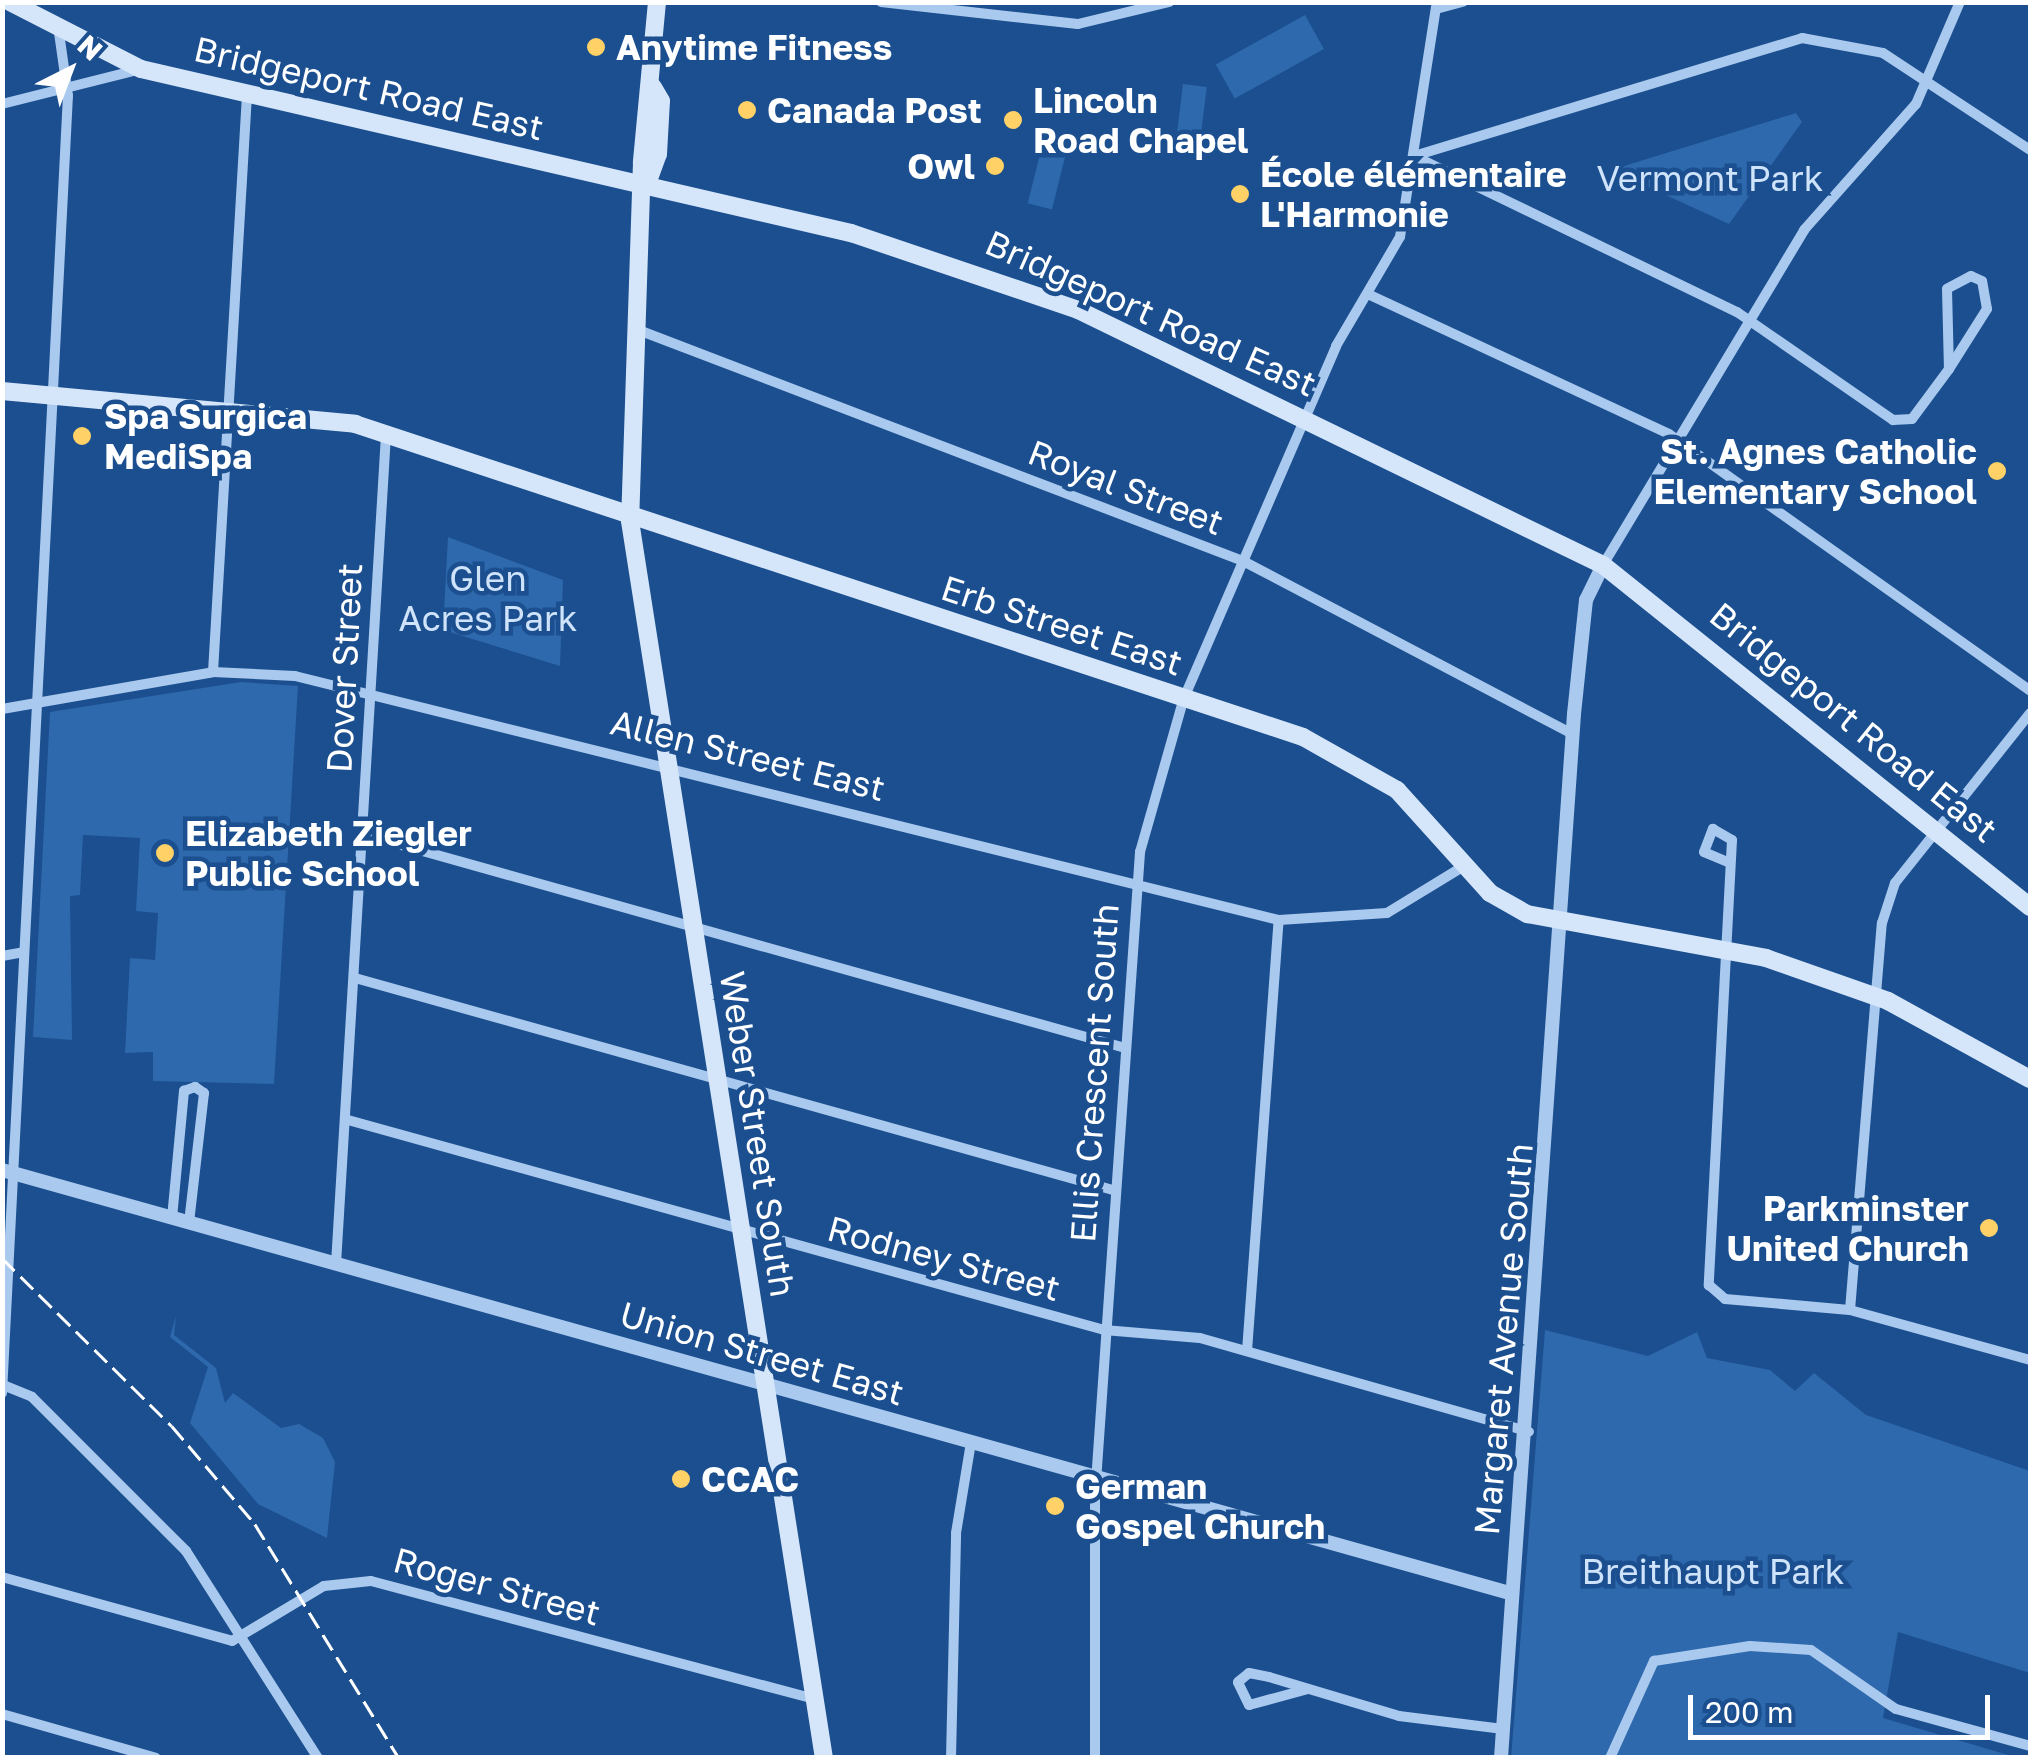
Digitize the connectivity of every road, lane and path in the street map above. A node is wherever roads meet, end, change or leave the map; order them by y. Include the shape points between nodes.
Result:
1 (10, 2) edge
2 (658, 2) edge
3 (880, 2) edge
4 (1169, 2) edge
5 (1463, 2) edge
6 (1960, 2) edge
7 (1437, 6) edge
8 (59, 34) junction
9 (141, 69) junction
10 (1928, 81) junction
11 (68, 84) junction
12 (247, 95) junction
13 (2, 104) edge
14 (2030, 150) edge
15 (1414, 156) junction
16 (647, 184) junction
17 (1372, 296) junction
18 (1750, 320) junction
19 (641, 331) junction
20 (1949, 369) junction
21 (2, 391) edge
22 (54, 397) junction
23 (227, 410) junction
24 (1307, 416) junction
25 (386, 435) junction
26 (1677, 439) junction
27 (630, 521) junction
28 (1243, 562) junction
29 (1603, 565) junction
30 (213, 672) junction
31 (2030, 690) edge
32 (370, 691) junction
33 (1184, 698) junction
34 (37, 703) junction
35 (2, 708) edge
36 (2030, 713) edge
37 (1573, 734) junction
38 (667, 762) junction
39 (1936, 831) junction
40 (362, 834) junction
41 (1730, 862) dead end
42 (1464, 866) junction
43 (1135, 882) junction
44 (2030, 907) edge
45 (1279, 920) junction
46 (1561, 924) junction
47 (692, 927) junction
48 (1727, 948) junction
49 (24, 952) junction
50 (2, 956) edge
51 (355, 978) junction
52 (1876, 995) junction
53 (1122, 1047) junction
54 (716, 1078) junction
55 (2030, 1079) edge
56 (348, 1120) junction
57 (8, 1172) edge
58 (1113, 1190) junction
59 (172, 1218) junction
60 (189, 1222) junction
61 (741, 1230) junction
62 (336, 1264) junction
63 (1850, 1310) junction
64 (1104, 1330) junction
65 (1248, 1351) junction
66 (2030, 1360) edge
67 (3, 1385) edge
68 (767, 1385) junction
69 (2, 1393) edge
70 (1529, 1432) junction
71 (970, 1442) junction
72 (1096, 1474) junction
73 (2, 1578) edge
74 (1506, 1592) junction
75 (245, 1639) junction
76 (1308, 1690) junction
77 (816, 1700) junction
78 (2, 1714) edge
79 (1504, 1729) junction
80 (2030, 1746) edge
81 (156, 1758) edge
82 (318, 1758) edge
83 (824, 1758) edge
84 (950, 1758) edge
85 (1095, 1758) edge
86 (1500, 1758) edge
87 (1610, 1758) edge

1 - 8 main road, Bridgeport Road East
2 - 16 main road, Weber Street South
3 - 4 street via 1078,24
5 - 7 street
6 - 10 street
7 - 15 street, Ellis Crescent South
8 - 9 main road, Bridgeport Road East
8 - 11 street
9 - 11 street
9 - 12 main road, Bridgeport Road East
10 - 14 street
10 - 15 street via 1884,53 1802,38
10 - 18 street via 1892,135 1804,230
11 - 13 street
11 - 22 street
12 - 16 main road, Bridgeport Road East
12 - 23 street
15 - 17 street, Ellis Crescent South via 1400,237
15 - 18 street
16 - 19 main road, Weber Street South
16 - 24 main road, Bridgeport Road East via 970,268
17 - 24 street, Ellis Crescent South via 1336,346
17 - 26 street
18 - 20 street via 1893,420 1912,418
18 - 26 street
19 - 27 main road, Weber Street South
19 - 28 street, Royal Street
20 - 20 street via 1987,309 1988,294 1972,276 1947,289
21 - 22 main road, Erb Street East
22 - 23 main road, Erb Street East
22 - 34 street
23 - 25 main road, Erb Street East via 331,418
23 - 30 street
24 - 28 street, Ellis Crescent South
24 - 29 main road, Bridgeport Road East
25 - 27 main road, Erb Street East
25 - 32 street, Dover Street
26 - 29 street
26 - 31 street
27 - 33 main road, Erb Street East
27 - 38 main road, Weber Street South
28 - 33 street, Ellis Crescent South
28 - 37 street, Royal Street
29 - 37 street, Margaret Avenue South via 1586,600
29 - 39 main road, Bridgeport Road East
30 - 32 street, Allen Street East
30 - 34 street, Allen Street East
32 - 38 street, Allen Street East
32 - 40 street, Dover Street
33 - 42 main road, Erb Street East via 1303,737 1375,774
33 - 43 street, Ellis Crescent South
34 - 35 street, Allen Street East
34 - 49 street
36 - 39 street
37 - 46 street, Margaret Avenue South
38 - 43 street, Allen Street East
38 - 47 main road, Weber Street South
39 - 44 main road, Bridgeport Road East
39 - 52 street via 1894,883
40 - 47 street
40 - 51 street, Dover Street
41 - 48 street
42 - 45 street, Allen Street East via 1387,913
42 - 46 main road, Erb Street East via 1505,904
43 - 45 street, Allen Street East
43 - 53 street, Ellis Crescent South
45 - 65 street
46 - 48 main road, Erb Street East
46 - 70 street, Margaret Avenue South
47 - 53 street
47 - 54 main road, Weber Street South
48 - 52 main road, Erb Street East
48 - 63 street via 1710,1284 1741,1302
49 - 50 street
49 - 57 street
51 - 54 street
51 - 56 street, Dover Street
52 - 55 main road, Erb Street East
52 - 63 street
53 - 58 street, Ellis Crescent South
54 - 58 street
54 - 61 main road, Weber Street South
56 - 61 street, Rodney Street
56 - 62 street, Dover Street
57 - 59 street, Union Street East
57 - 67 street
58 - 64 street, Ellis Crescent South
59 - 60 street, Union Street East
59 - 60 street via 184,1091 194,1088 204,1093
60 - 62 street, Union Street East
61 - 64 street, Rodney Street
61 - 68 main road, Weber Street South
62 - 68 street, Union Street East
63 - 66 street
64 - 65 street, Rodney Street
64 - 72 street, Ellis Crescent South
65 - 70 street, Rodney Street
67 - 69 street
67 - 75 street via 32,1397 186,1551
68 - 71 street, Union Street East
68 - 77 main road, Weber Street South
70 - 74 street, Margaret Avenue South
71 - 72 street, Union Street East
71 - 84 street via 956,1532
72 - 74 street, Union Street East
72 - 85 street, Ellis Crescent South
73 - 75 street
74 - 79 street, Margaret Avenue South
75 - 77 street, Roger Street via 324,1586 371,1580
75 - 82 street
76 - 76 street via 1249,1672 1238,1682 1249,1705
76 - 79 street via 1399,1716
77 - 83 main road, Weber Street South
78 - 81 street
79 - 86 street, Margaret Avenue South
80 - 87 street via 1896,1708 1812,1650 1750,1646 1654,1661

